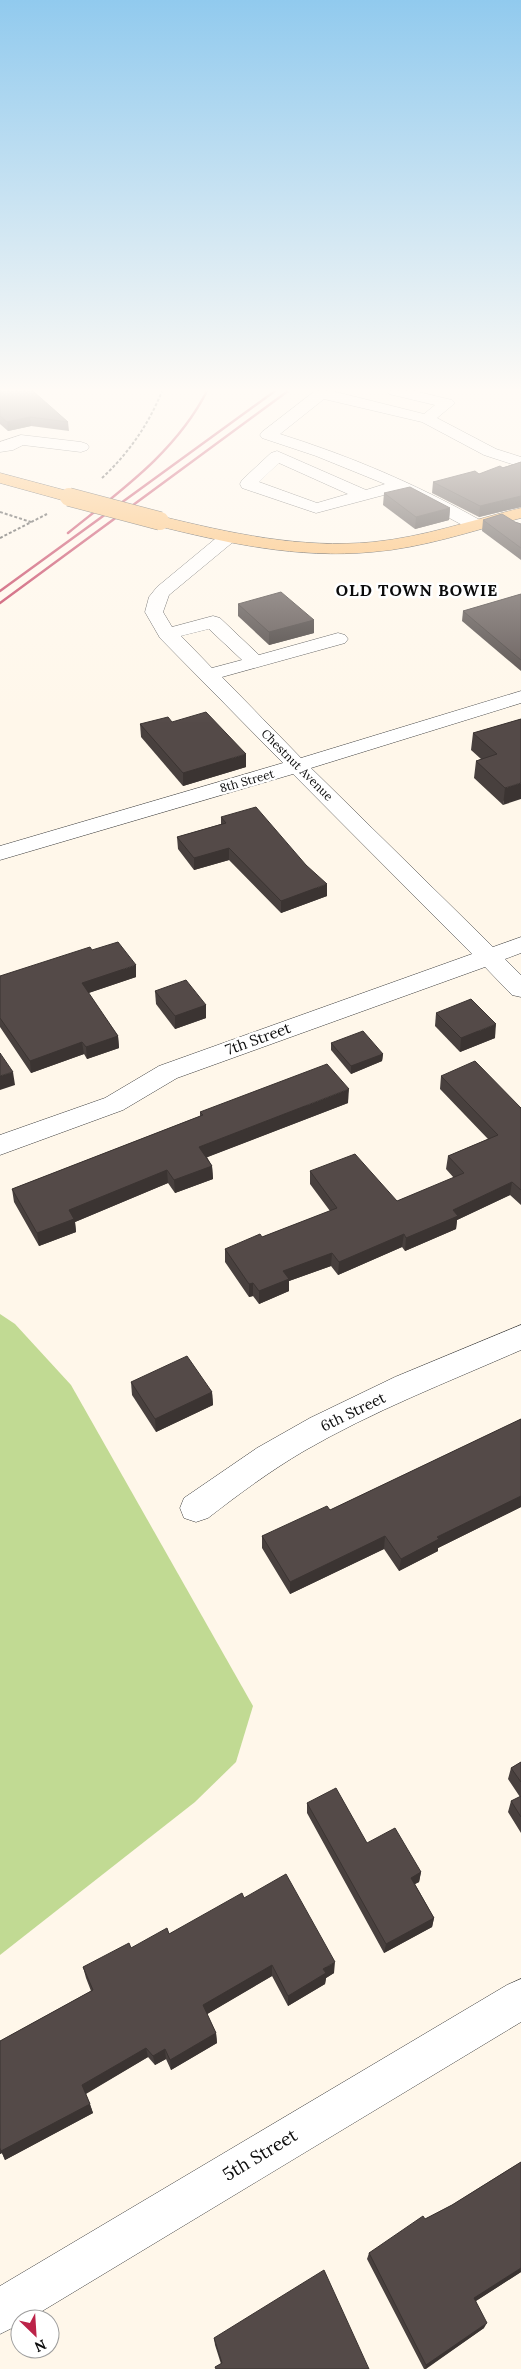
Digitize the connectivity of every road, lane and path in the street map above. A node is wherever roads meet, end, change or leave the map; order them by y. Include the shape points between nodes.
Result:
1 (86, 502) edge
2 (298, 502) edge
3 (340, 502) edge
4 (435, 502) edge
5 (53, 511) dead end
6 (0, 512) edge
7 (513, 515) edge
8 (31, 522) junction
9 (474, 524) junction
10 (521, 529) edge
11 (0, 538) edge
12 (227, 538) junction
13 (167, 634) junction
14 (338, 639) dead end
15 (256, 662) junction
16 (208, 675) junction
17 (521, 698) edge
18 (297, 766) junction
19 (0, 853) edge
20 (521, 946) edge
21 (489, 957) junction
22 (521, 989) edge
23 (0, 1145) edge
24 (521, 1337) edge
25 (196, 1508) dead end
26 (521, 1998) edge
27 (0, 2311) edge

1 - 12 main road, bridge
2 - 3 street via 316,508
4 - 9 street
5 - 8 path
6 - 8 path
7 - 9 main road
7 - 10 street
8 - 11 path
9 - 12 main road via 397,543 349,548 277,546
12 - 13 street, Chestnut Avenue via 158,597 154,612
13 - 15 street via 213,622
13 - 16 street, Chestnut Avenue
14 - 15 street
15 - 16 street
16 - 18 street, Chestnut Avenue
17 - 18 street, 8th Street
18 - 19 street, 8th Street
18 - 21 street, Chestnut Avenue
20 - 21 street, 7th Street
21 - 22 street, Chestnut Avenue
21 - 23 street, 7th Street via 168,1072 114,1104
24 - 25 street, 6th Street via 354,1410 255,1465
26 - 27 street, 5th Street

